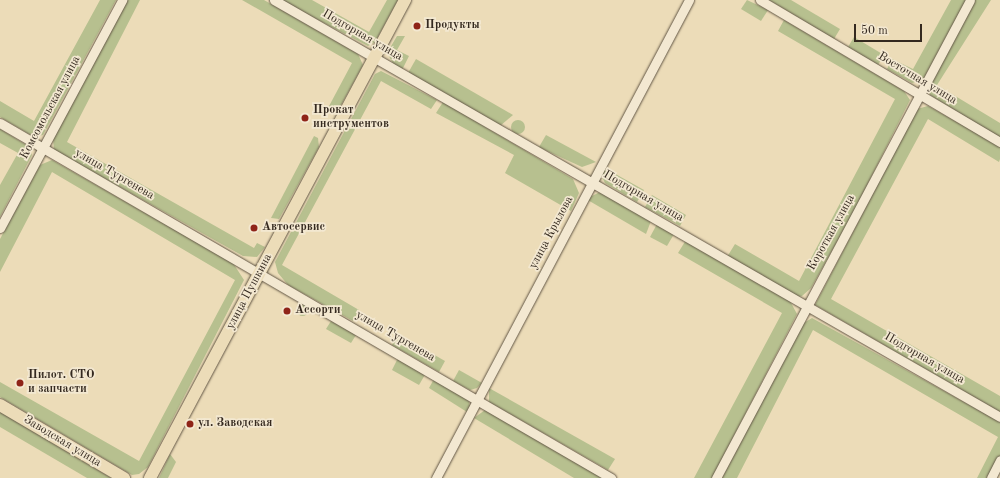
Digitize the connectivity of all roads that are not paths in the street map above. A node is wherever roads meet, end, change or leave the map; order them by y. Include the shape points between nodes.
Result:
1 (122, 0) edge
2 (274, 0) edge
3 (405, 0) edge
4 (689, 0) edge
5 (760, 0) edge
6 (970, 0) edge
7 (374, 58) junction
8 (921, 95) junction
9 (0, 123) edge
10 (1000, 142) edge
11 (43, 148) junction
12 (592, 182) junction
13 (0, 228) edge
14 (260, 273) junction
15 (806, 304) junction
16 (477, 399) junction
17 (0, 405) edge
18 (1000, 417) edge
19 (1000, 460) edge
20 (124, 478) edge
21 (150, 478) edge
22 (436, 478) edge
23 (611, 478) edge
24 (716, 478) edge
25 (991, 478) edge

1 - 11 street, Комсомольская улица
2 - 7 street, Подгорная улица
3 - 7 main road, улица Пушкина
4 - 12 street, улица Крылова
5 - 8 street, Восточная улица
6 - 8 street, Короткая улица
7 - 12 street, Подгорная улица
7 - 14 main road, улица Пушкина
8 - 10 street, Восточная улица
8 - 15 street, Короткая улица
9 - 11 street, улица Тургенева
11 - 13 street, Комсомольская улица
11 - 14 street, улица Тургенева
12 - 15 street, Подгорная улица
12 - 16 street, улица Крылова
14 - 16 street, улица Тургенева
14 - 21 main road, улица Пушкина
15 - 18 street, Подгорная улица
15 - 24 street, Короткая улица
16 - 22 street, улица Крылова
16 - 23 street, улица Тургенева
17 - 20 main road, Заводская улица
19 - 25 street

